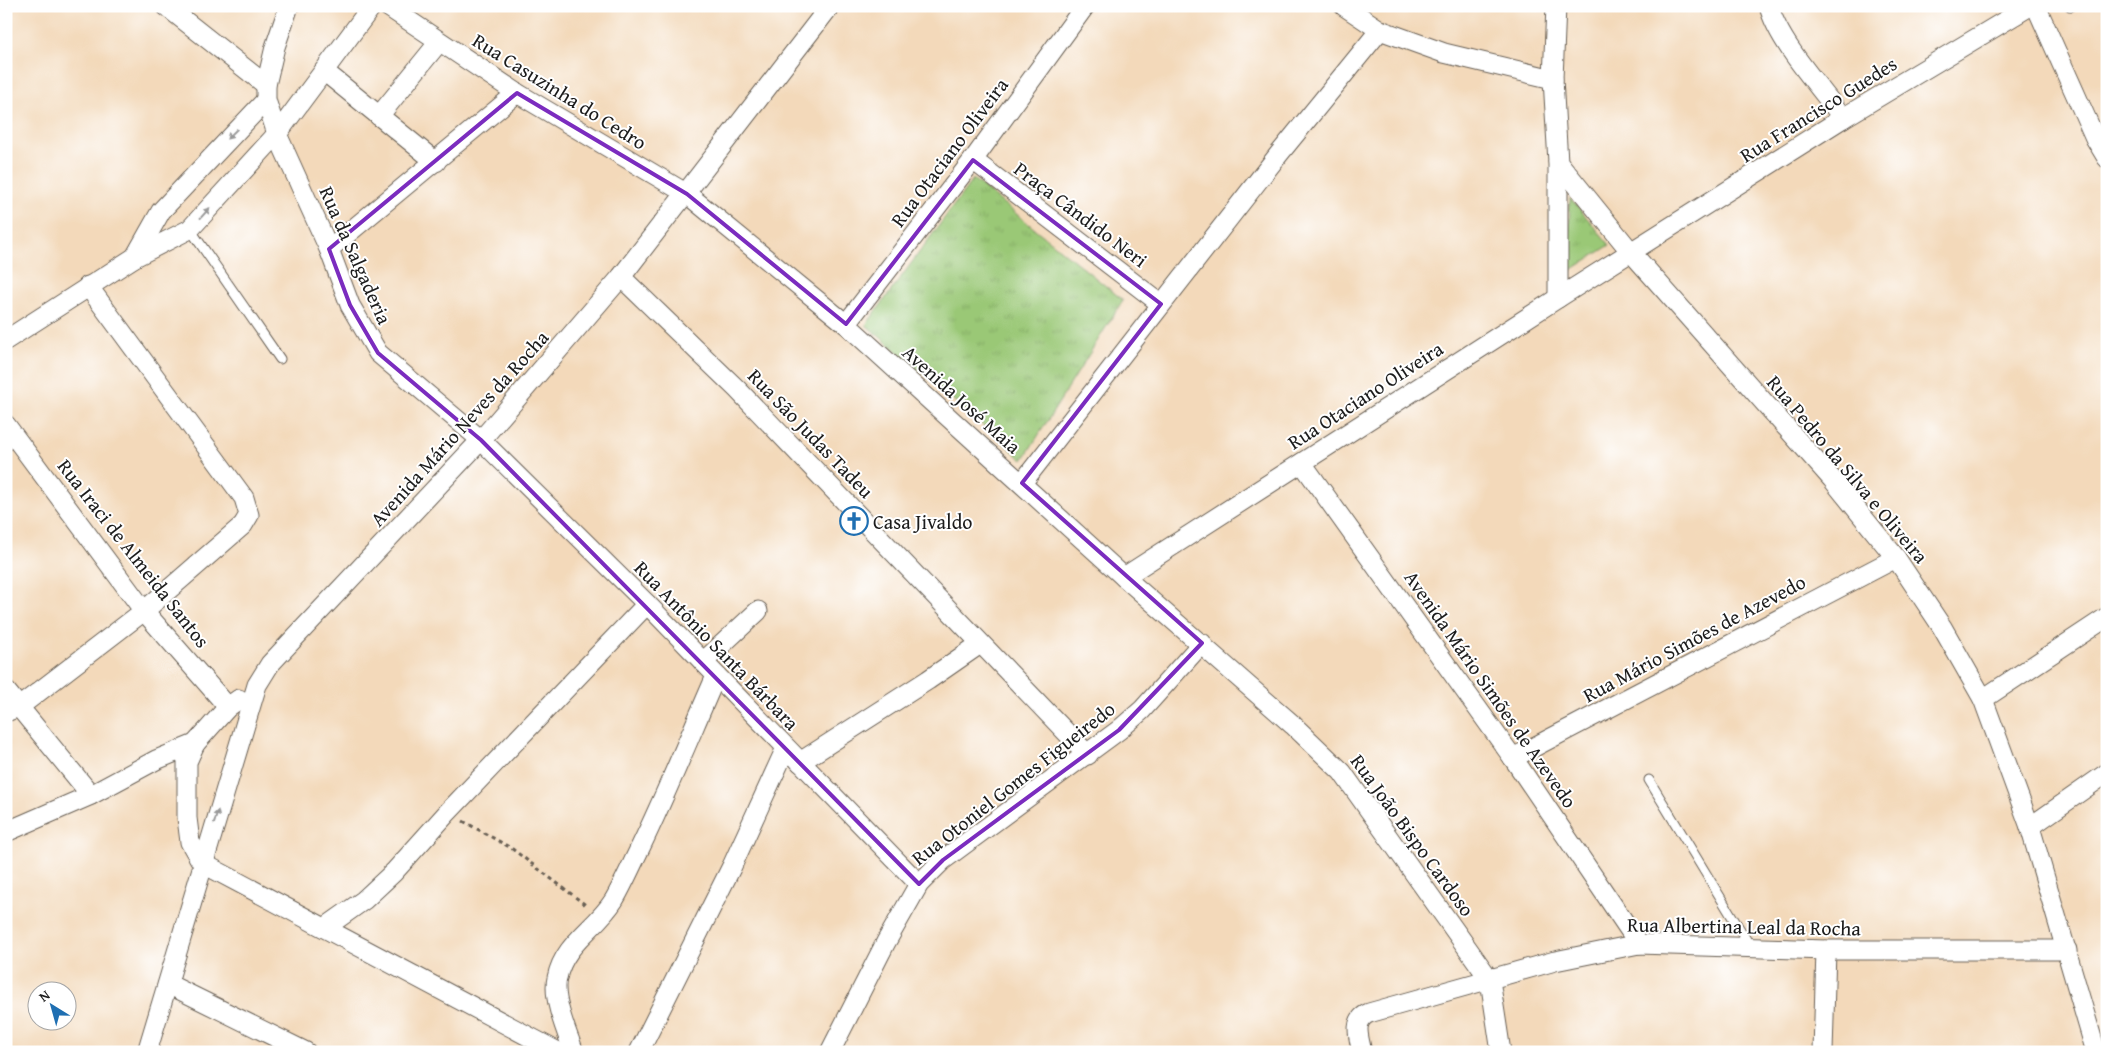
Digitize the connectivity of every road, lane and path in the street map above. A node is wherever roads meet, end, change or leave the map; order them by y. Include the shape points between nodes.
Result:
1 (166, 6) edge
2 (289, 6) edge
3 (372, 6) edge
4 (387, 6) edge
5 (830, 6) edge
6 (1085, 6) edge
7 (1344, 6) edge
8 (1556, 6) edge
9 (1769, 6) edge
10 (2030, 6) edge
11 (2036, 6) edge
12 (1380, 30) junction
13 (439, 42) junction
14 (324, 71) junction
15 (1553, 79) junction
16 (266, 93) junction
17 (517, 93) junction
18 (379, 116) junction
19 (1843, 118) junction
20 (277, 134) junction
21 (2107, 158) edge
22 (973, 160) junction
23 (436, 162) junction
24 (1558, 162) junction
25 (687, 194) junction
26 (190, 229) junction
27 (329, 250) junction
28 (1631, 252) junction
29 (135, 257) junction
30 (621, 277) junction
31 (88, 286) junction
32 (1558, 298) junction
33 (1161, 304) junction
34 (846, 324) junction
35 (6, 340) edge
36 (280, 359) dead end
37 (6, 424) edge
38 (481, 440) junction
39 (1302, 463) junction
40 (1022, 483) junction
41 (1896, 558) junction
42 (1124, 577) junction
43 (647, 604) junction
44 (144, 611) junction
45 (758, 611) dead end
46 (2107, 617) edge
47 (1202, 643) junction
48 (980, 644) junction
49 (710, 669) junction
50 (257, 685) junction
51 (6, 690) edge
52 (1983, 699) junction
53 (228, 707) junction
54 (13, 709) edge
55 (195, 744) junction
56 (786, 748) junction
57 (1088, 755) junction
58 (1514, 758) junction
59 (800, 762) junction
60 (2107, 773) edge
61 (1649, 780) dead end
62 (91, 794) junction
63 (446, 813) junction
64 (2030, 827) junction
65 (6, 832) edge
66 (202, 863) junction
67 (919, 884) junction
68 (602, 917) junction
69 (326, 927) junction
70 (1639, 944) junction
71 (1750, 947) junction
72 (1826, 950) junction
73 (2067, 950) junction
74 (1490, 980) junction
75 (168, 984) junction
76 (147, 1052) edge
77 (306, 1052) edge
78 (558, 1052) edge
79 (574, 1052) edge
80 (640, 1052) edge
81 (830, 1052) edge
82 (1362, 1052) edge
83 (1501, 1052) edge
84 (1822, 1052) edge
85 (2096, 1052) edge

1 - 16 street
2 - 16 street via 275,47
3 - 14 street
4 - 13 street, Rua Casuzinha do Cedro
5 - 25 street, Avenida Mário Neves da Rocha
6 - 22 street, Rua Otaciano Oliveira
7 - 12 street
8 - 15 street
9 - 19 street via 1782,36
10 - 19 street, Rua Francisco Guedes
11 - 21 street
12 - 15 street via 1444,53
12 - 33 street
13 - 17 street, Rua Casuzinha do Cedro
13 - 18 street
14 - 18 street
14 - 20 street
15 - 24 street
16 - 20 street, Rua da Salgaderia
16 -> 29 street via 160,211
17 - 23 street
17 - 25 street, Rua Casuzinha do Cedro
18 - 23 street
19 - 28 street, Rua Francisco Guedes
26 -> 20 street
20 - 27 street, Rua da Salgaderia
22 - 33 street, Praça Cândido Neri
22 - 34 street, Rua Otaciano Oliveira
23 - 27 street
24 - 28 street, Rua Pedro da Silva e Oliveira
24 - 32 street
25 - 30 street, Avenida Mário Neves da Rocha
25 - 34 street, Avenida José Maia
26 - 29 street
26 - 36 lane
27 - 38 street, Rua da Salgaderia via 350,305 378,353
28 - 32 street, Rua Otaciano Oliveira
28 - 41 street, Rua Pedro da Silva e Oliveira via 1832,479
29 - 31 street
30 - 38 street, Avenida Mário Neves da Rocha
30 - 48 street, Rua São Judas Tadeu via 737,389
31 - 35 street
31 - 44 street via 244,498 249,515 243,525
32 - 39 street, Rua Otaciano Oliveira
33 - 40 street
34 - 40 street, Avenida José Maia
37 - 44 street, Rua Iraci de Almeida Santos
38 - 43 street, Rua Antônio Santa Bárbara
38 - 50 street, Avenida Mário Neves da Rocha via 293,638
39 - 42 street, Rua Otaciano Oliveira
39 - 58 street, Avenida Mário Simões de Azevedo
40 - 42 street, Avenida José Maia
41 - 52 street, Rua Pedro da Silva e Oliveira via 1942,627
41 - 58 street, Rua Mário Simões de Azevedo
42 - 47 street, Avenida José Maia
43 - 49 street, Rua Antônio Santa Bárbara
43 - 63 street
44 - 53 street, Rua Iraci de Almeida Santos
44 - 54 street
45 - 49 street
46 - 52 street
47 - 57 street, Rua Otoniel Gomes Figueiredo via 1142,710
47 - 74 street, Rua João Bispo Cardoso via 1342,772
48 - 57 street, Rua São Judas Tadeu
48 - 59 street
49 - 56 street, Rua Antônio Santa Bárbara
49 - 68 street via 667,792 614,900
50 - 53 street
66 -> 50 street
51 - 54 street
52 - 64 street, Rua Pedro da Silva e Oliveira
53 - 55 street
54 - 62 street
55 - 62 street
55 - 66 street via 187,762 187,818 190,842
56 - 59 street, Rua Antônio Santa Bárbara
56 - 80 street
57 - 67 street, Rua Otoniel Gomes Figueiredo via 943,860
58 - 70 street, Avenida Mário Simões de Azevedo
59 - 67 street, Rua Antônio Santa Bárbara
60 - 64 street
61 - 71 lane
62 - 65 street
63 - 68 path via 511,848
63 - 69 street via 394,872 364,900
64 - 73 street, Rua Pedro da Silva e Oliveira
66 - 69 street
66 - 75 street
67 - 81 street, Rua Otoniel Gomes Figueiredo
68 - 79 street via 569,949 556,980 557,995
69 - 78 street
70 - 71 street, Rua Albertina Leal da Rocha
70 - 74 street, Rua Albertina Leal da Rocha via 1578,955
71 - 72 street, Rua Albertina Leal da Rocha
72 - 73 street, Rua Albertina Leal da Rocha
72 - 84 street
73 - 85 street, Rua Pedro da Silva e Oliveira
74 - 82 street, Rua Albertina Leal da Rocha via 1369,1013 1359,1020
74 - 83 street
75 - 76 street
75 - 77 street

